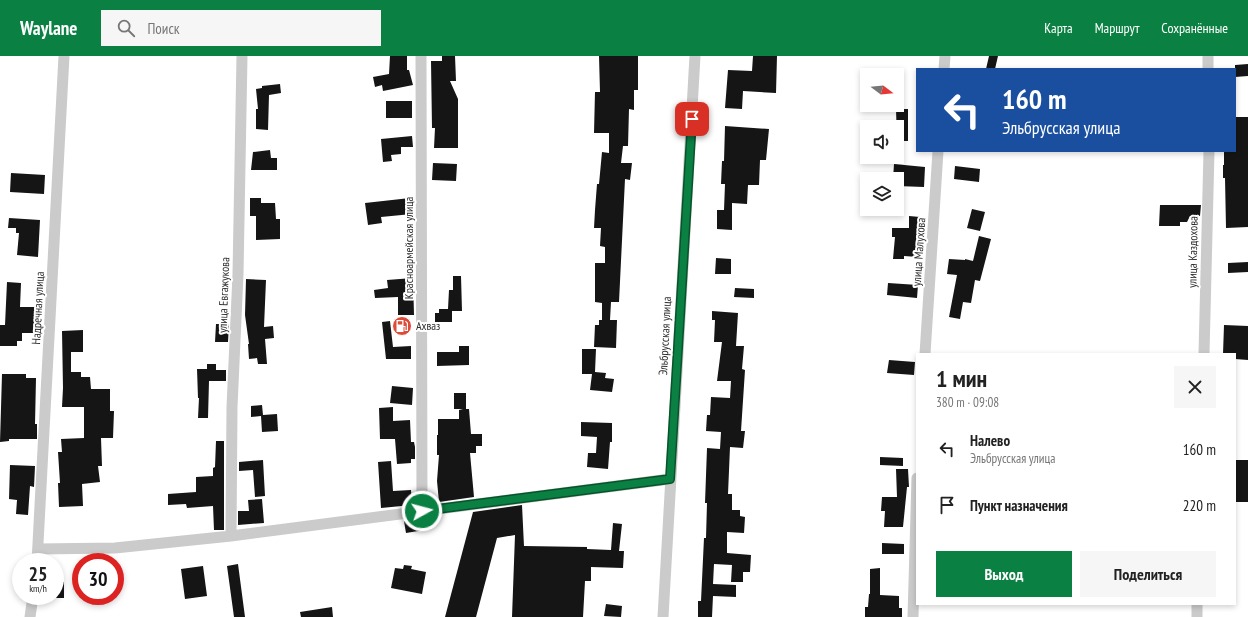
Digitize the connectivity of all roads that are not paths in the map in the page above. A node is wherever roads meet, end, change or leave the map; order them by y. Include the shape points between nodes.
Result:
1 (64, 56) edge
2 (242, 56) edge
3 (421, 56) edge
4 (695, 56) edge
5 (945, 56) edge
6 (1208, 56) edge
7 (944, 68) edge
8 (1208, 68) edge
9 (938, 152) edge
10 (1208, 152) edge
11 (925, 353) edge
12 (1204, 353) edge
13 (670, 479) junction
14 (422, 511) junction
15 (916, 513) edge
16 (231, 536) junction
17 (38, 549) junction
18 (38, 553) edge
19 (32, 605) edge
20 (1198, 605) edge
21 (30, 617) edge
22 (663, 617) edge
23 (913, 617) edge
24 (1197, 617) edge

1 - 17 street, Надречная улица
2 - 16 street, улица Евгажукова
3 - 14 street, Красноармейская улица
4 - 13 street, Эльбрусская улица
5 - 7 street
6 - 8 street
9 - 11 street, улица Малухова
10 - 12 street, улица Каздохова
13 - 14 street
13 - 22 street, Эльбрусская улица
14 - 16 street
15 - 23 street
16 - 17 street via 115,548
17 - 18 street, Надречная улица
19 - 21 street
20 - 24 street

